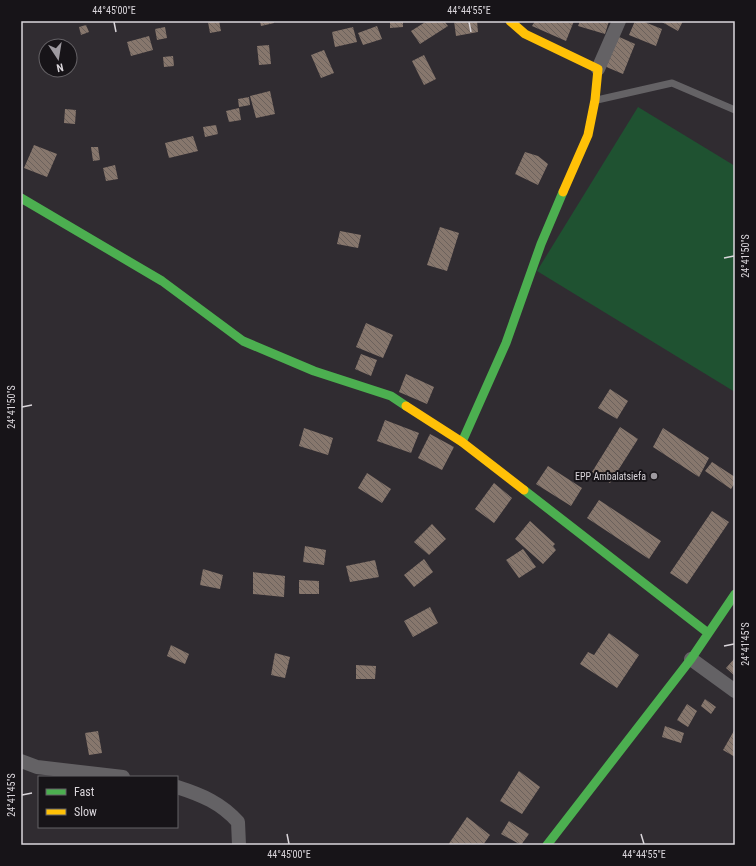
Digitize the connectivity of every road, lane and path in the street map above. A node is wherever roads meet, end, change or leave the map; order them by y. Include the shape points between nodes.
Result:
1 (510, 21) edge
2 (619, 21) edge
3 (598, 69) junction
4 (595, 100) junction
5 (735, 110) edge
6 (21, 198) edge
7 (462, 442) junction
8 (735, 594) edge
9 (708, 633) junction
10 (691, 659) junction
11 (735, 691) edge
12 (21, 761) edge
13 (114, 776) edge
14 (178, 788) edge
15 (238, 845) edge
16 (547, 845) edge

1 - 3 street via 525,34
2 - 3 street
3 - 4 street
4 - 5 lane via 672,83
4 - 7 street via 588,135 541,244 506,343
6 - 7 street via 162,281 243,341 314,372 391,396
7 - 9 street
8 - 9 street
9 - 10 street
10 - 11 street
10 - 16 street
12 - 13 street via 37,767
14 - 15 street via 199,794 226,809 238,822

